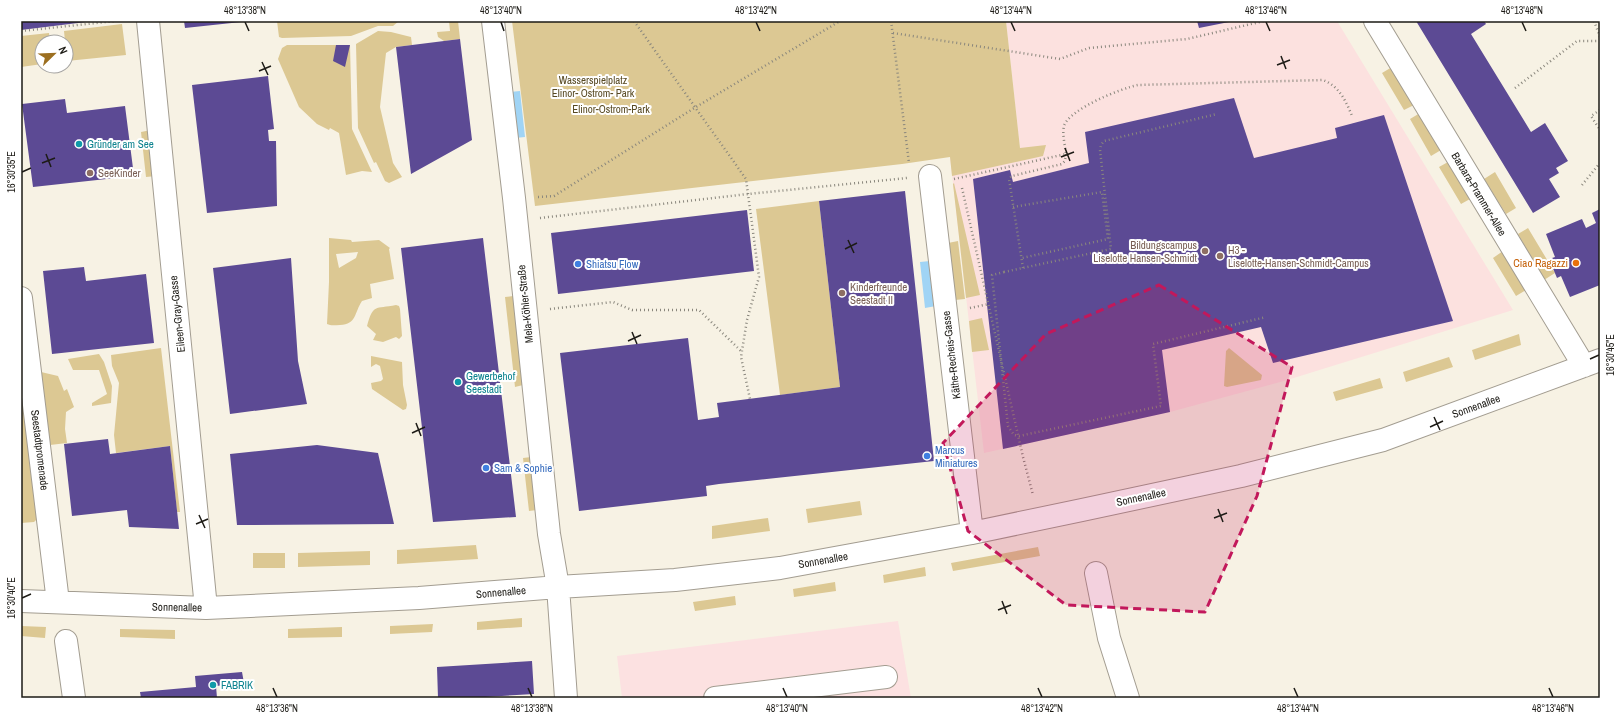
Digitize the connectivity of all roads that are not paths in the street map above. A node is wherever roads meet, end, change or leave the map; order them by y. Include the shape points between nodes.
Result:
1 (148, 21) edge
2 (493, 21) edge
3 (1375, 21) edge
4 (921, 177) road end
5 (21, 298) edge
6 (1592, 363) edge
7 (972, 533) junction
8 (1096, 573) dead end
9 (558, 587) junction
10 (21, 601) edge
11 (58, 602) junction
12 (206, 608) junction
13 (66, 641) dead end
14 (886, 677) dead end
15 (74, 698) edge
16 (566, 698) edge
17 (715, 698) edge
18 (1128, 698) edge

1 - 12 street, Eileen-Gray-Gasse
2 - 9 street, Mela-Köhler-Straße via 548,526
3 - 6 street, Barbara-Prammer-Allee
4 - 7 street, Käthe-Recheis-Gasse
5 - 11 street, Seestadtpromenade
6 - 7 street, Sonnenallee via 1383,440 1241,476
7 - 9 street, Sonnenallee via 780,568 682,579
8 - 18 street via 1109,638
9 - 12 street, Sonnenallee via 418,598
9 - 16 street, Mela-Köhler-Straße
10 - 11 street, Sonnenallee
11 - 12 street, Sonnenallee
13 - 15 street
14 - 17 street

